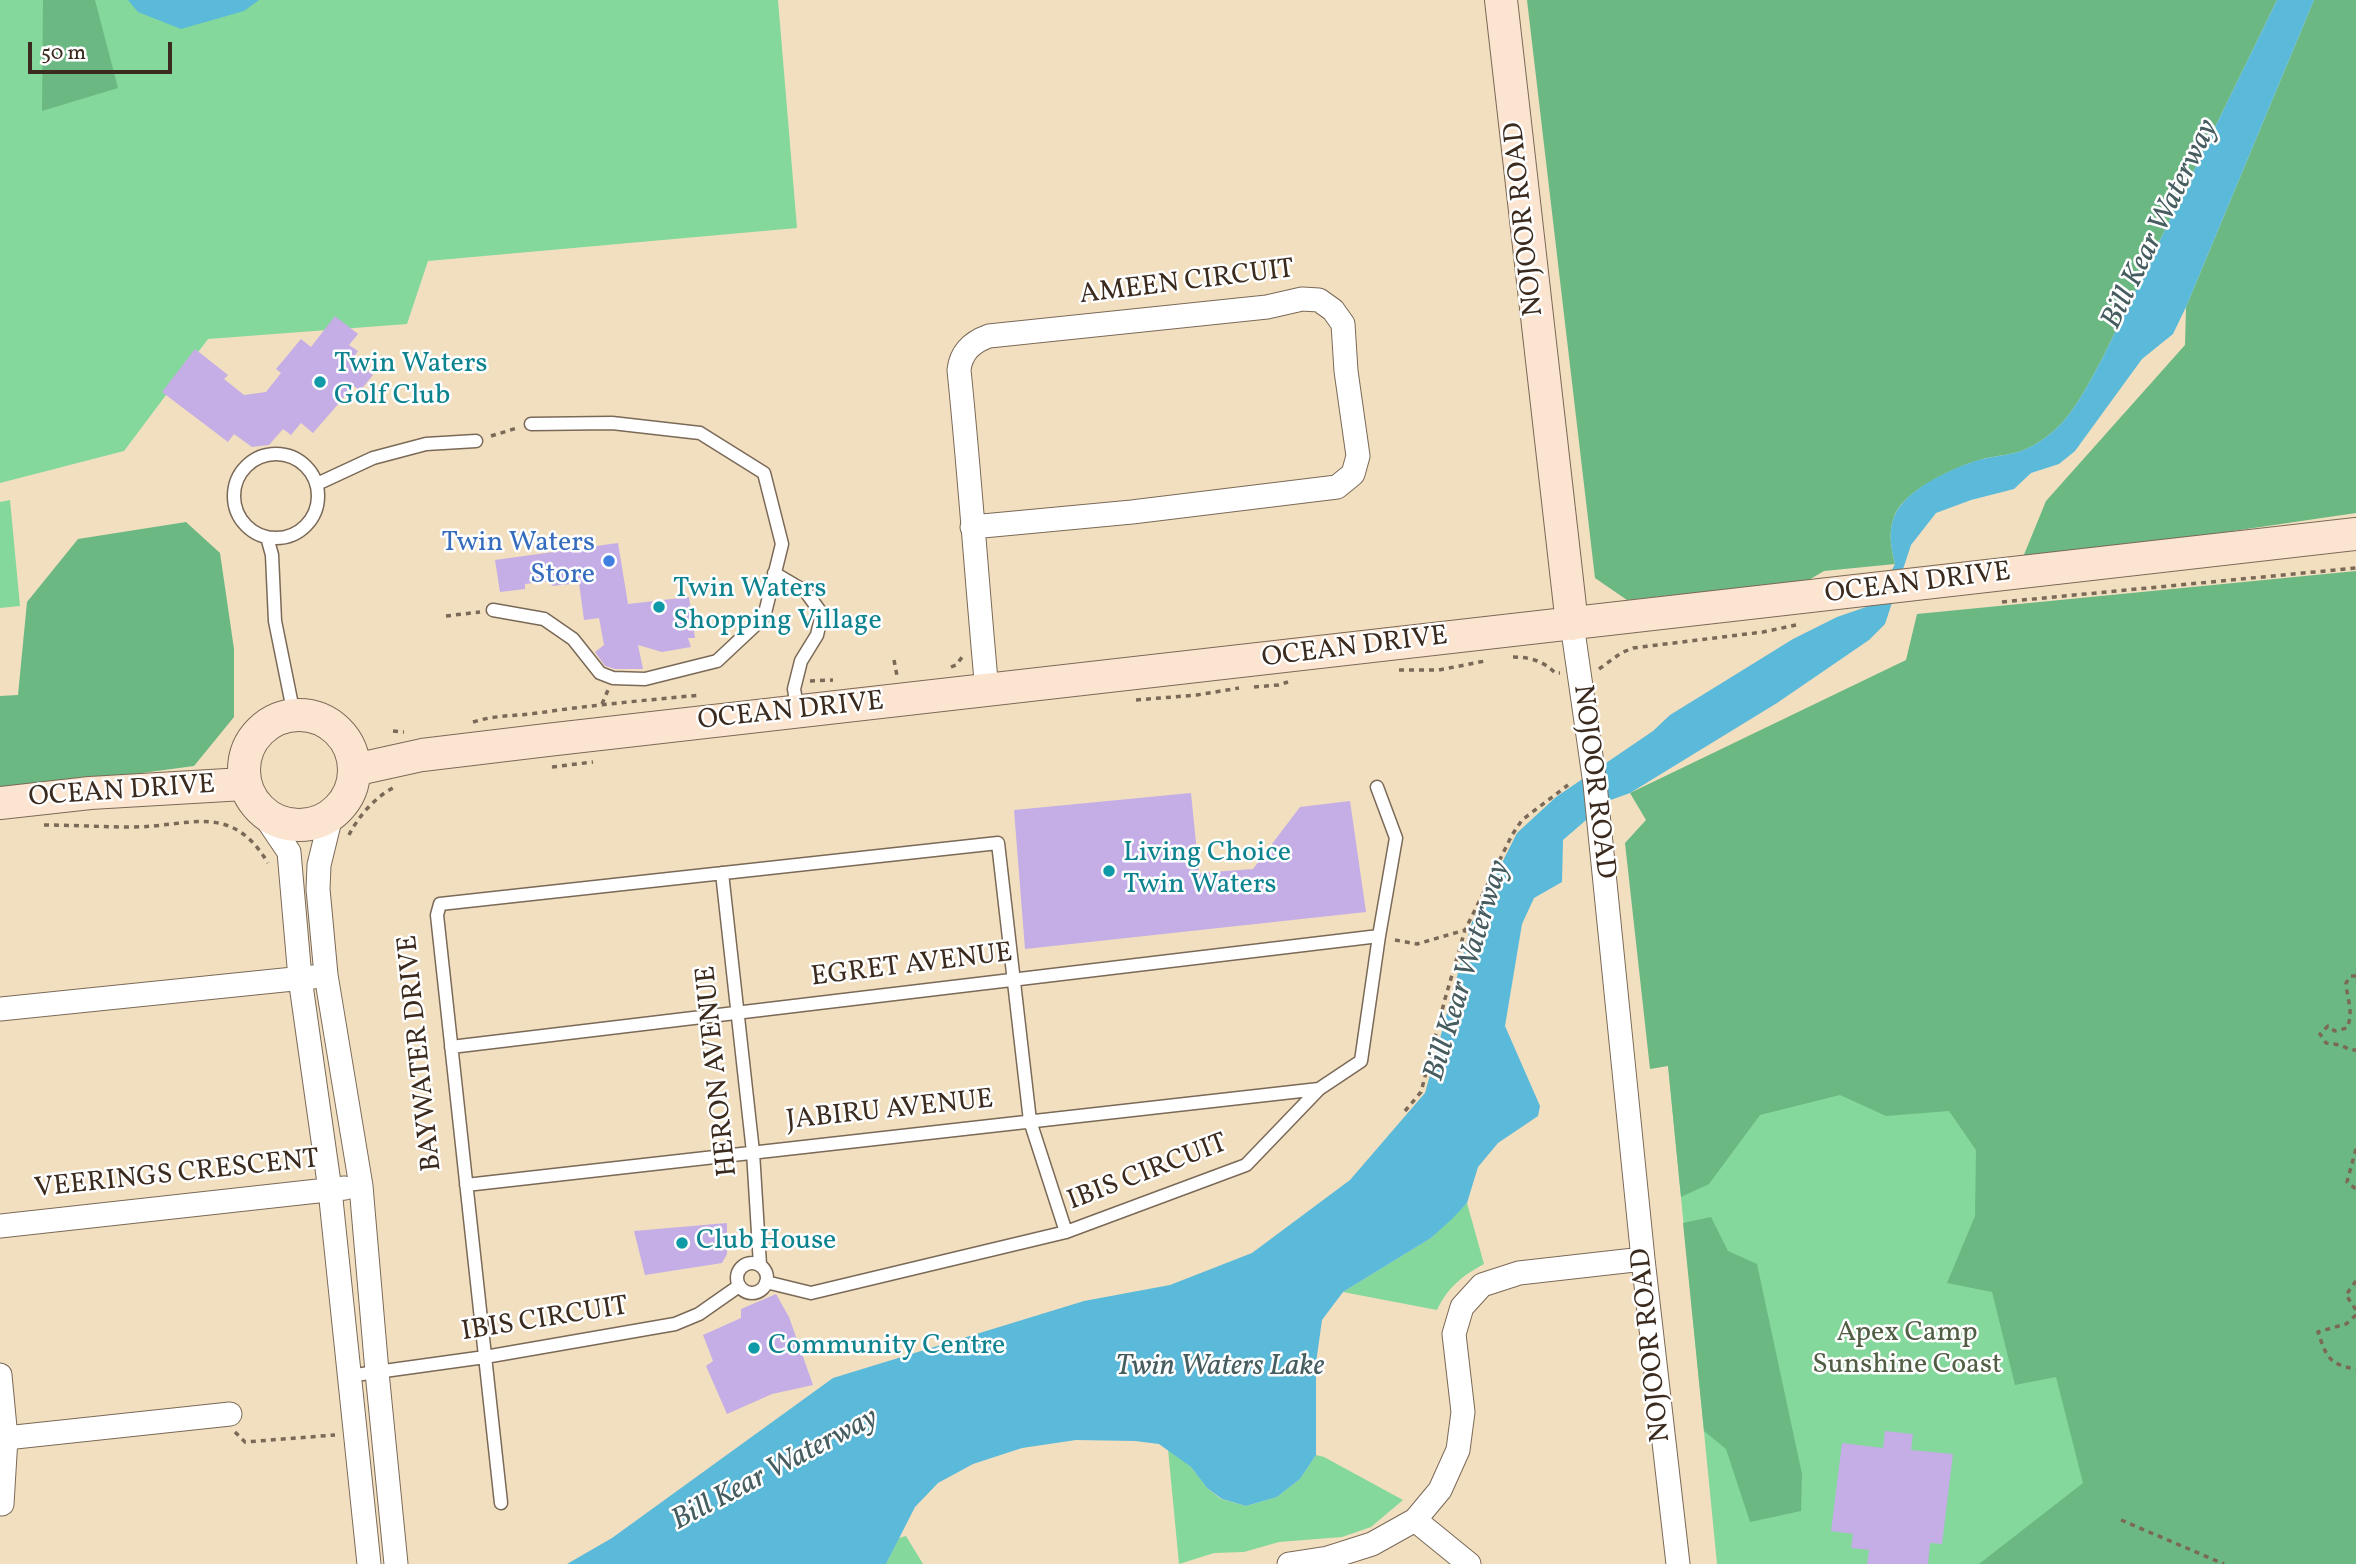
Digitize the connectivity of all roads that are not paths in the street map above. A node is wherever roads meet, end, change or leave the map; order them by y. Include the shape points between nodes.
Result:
1 (1501, 0) edge
2 (531, 424) road end
3 (476, 441) road end
4 (317, 484) junction
5 (972, 527) junction
6 (2356, 534) edge
7 (267, 537) junction
8 (774, 573) junction
9 (493, 610) road end
10 (1572, 624) junction
11 (987, 691) junction
12 (797, 698) junction
13 (294, 715) junction
14 (354, 770) junction
15 (244, 784) junction
16 (1377, 787) dead end
17 (0, 803) edge
18 (262, 812) junction
19 (339, 828) junction
20 (722, 873) junction
21 (1379, 936) junction
22 (326, 975) junction
23 (300, 978) junction
24 (1014, 980) junction
25 (0, 1009) edge
26 (737, 1013) junction
27 (451, 1047) junction
28 (1319, 1089) junction
29 (1030, 1121) junction
30 (753, 1152) junction
31 (466, 1185) junction
32 (361, 1186) junction
33 (330, 1190) junction
34 (0, 1226) edge
35 (1066, 1232) junction
36 (1643, 1259) junction
37 (760, 1265) junction
38 (766, 1282) junction
39 (739, 1286) junction
40 (485, 1357) junction
41 (377, 1372) junction
42 (0, 1376) edge
43 (348, 1376) junction
44 (230, 1414) road end
45 (6, 1438) junction
46 (501, 1503) dead end
47 (2, 1504) dead end
48 (1415, 1520) junction
49 (369, 1564) edge
50 (396, 1564) edge
51 (1289, 1564) edge
52 (1469, 1564) edge
53 (1678, 1564) edge

1 - 10 street, NOJOOR ROAD
2 - 8 lane via 612,422 700,433 764,473 782,544
3 - 4 lane via 426,444 373,458
4 - 7 lane via 317,505 307,525 288,536
4 - 7 lane via 305,465 286,455 264,456 246,467 235,486 236,508 247,526
5 - 5 street, AMEEN CIRCUIT via 959,370 964,353 978,340 1267,307 1302,299 1319,300 1339,317 1358,456 1353,474 1337,487
5 - 11 street, AMEEN CIRCUIT
6 - 10 street, OCEAN DRIVE
7 - 13 lane via 275,621
8 - 9 lane via 764,617 717,662 645,679 600,673 573,639 544,618
8 - 12 lane via 806,592 822,614 817,635 802,661
10 - 11 street, OCEAN DRIVE
10 - 36 street, NOJOOR ROAD via 1595,784
11 - 12 street, OCEAN DRIVE
12 - 14 street, OCEAN DRIVE via 422,755
13 - 14 street via 312,716 329,724 351,752
13 - 15 street via 275,720 248,746
14 - 19 street
15 - 17 street, OCEAN DRIVE
15 - 18 street
16 - 21 lane, IBIS CIRCUIT via 1396,838
18 - 19 street via 284,824
18 - 23 street via 289,852
19 - 22 street via 319,865
20 - 24 lane, BAYWATER DRIVE via 998,843
20 - 26 lane, HERON AVENUE
20 - 27 lane, BAYWATER DRIVE via 440,904 437,915
21 - 24 lane, EGRET AVENUE
21 - 28 lane, IBIS CIRCUIT via 1362,1061
22 - 23 street
22 - 32 street
23 - 25 street
23 - 33 street
24 - 26 lane, EGRET AVENUE
24 - 29 lane
26 - 27 lane, EGRET AVENUE
26 - 30 lane, HERON AVENUE
27 - 31 lane, BAYWATER DRIVE
28 - 29 lane, JABIRU AVENUE
28 - 35 lane, IBIS CIRCUIT via 1246,1165
29 - 30 lane, JABIRU AVENUE
29 - 35 lane
30 - 31 lane, JABIRU AVENUE
30 - 37 lane, HERON AVENUE
31 - 40 lane, BAYWATER DRIVE
32 - 33 street, VEERINGS CRESCENT
32 - 41 street
33 - 34 street, VEERINGS CRESCENT
33 - 43 street
35 - 38 lane, IBIS CIRCUIT via 811,1293
36 - 48 street via 1519,1273 1482,1285 1462,1307 1454,1334 1463,1412 1458,1450 1440,1490
36 - 53 street, NOJOOR ROAD
37 - 38 lane
37 - 39 lane via 741,1267 736,1276
38 - 39 lane via 754,1292
39 - 40 lane, IBIS CIRCUIT via 699,1314 675,1324
40 - 41 lane, IBIS CIRCUIT
40 - 46 lane, BAYWATER DRIVE
41 - 43 lane, IBIS CIRCUIT
41 - 50 street
42 - 45 street
43 - 49 street
44 - 45 street
45 - 47 street
48 - 51 street via 1372,1544
48 - 52 street

